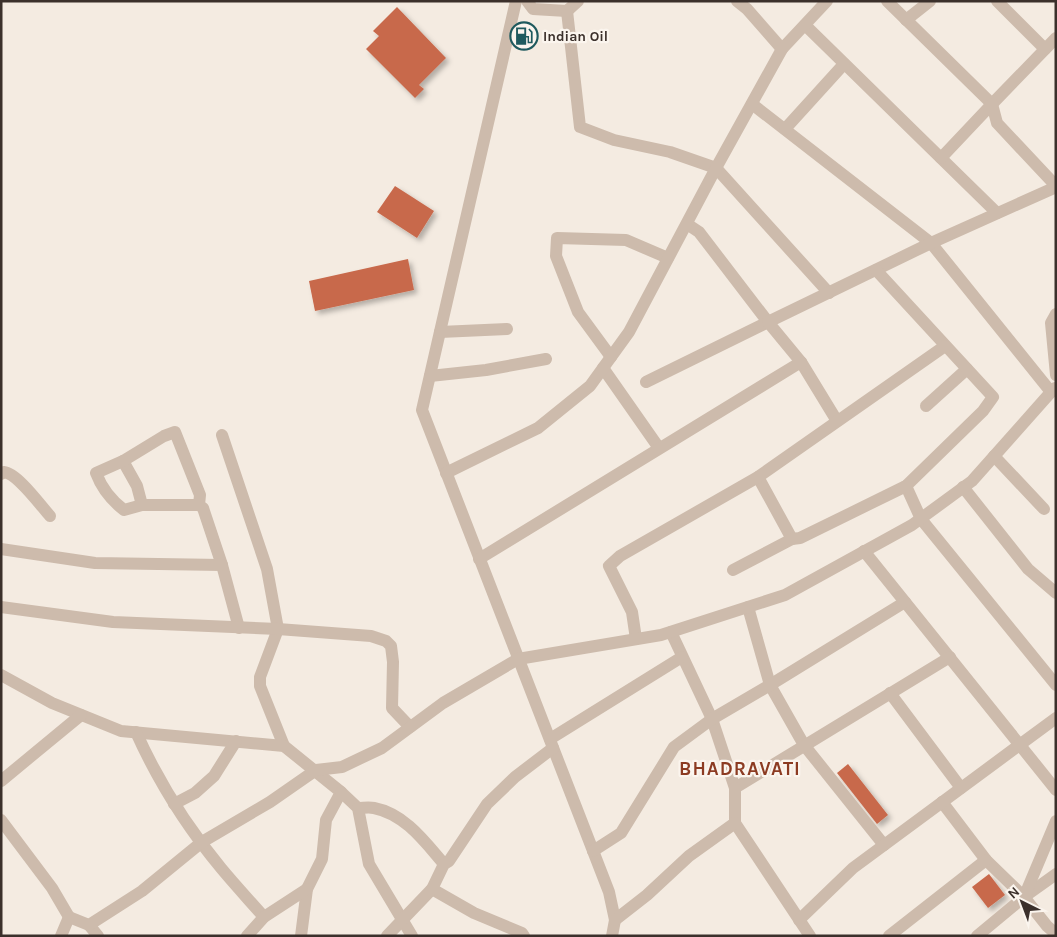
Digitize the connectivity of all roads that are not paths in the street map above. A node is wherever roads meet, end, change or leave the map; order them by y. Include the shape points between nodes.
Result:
1 (516, 1) edge
2 (527, 1) edge
3 (578, 1) edge
4 (736, 1) edge
5 (827, 1) edge
6 (887, 1) edge
7 (930, 1) edge
8 (997, 1) edge
9 (751, 5) edge
10 (567, 11) junction
11 (906, 20) junction
12 (805, 25) junction
13 (1056, 38) edge
14 (782, 49) junction
15 (1045, 49) junction
16 (844, 64) junction
17 (752, 104) junction
18 (992, 104) junction
19 (785, 129) junction
20 (941, 158) junction
21 (716, 168) junction
22 (1056, 186) edge
23 (997, 213) junction
24 (687, 224) junction
25 (932, 243) junction
26 (668, 258) junction
27 (876, 270) junction
28 (829, 293) junction
29 (1056, 314) edge
30 (768, 322) junction
31 (507, 329) dead end
32 (440, 332) junction
33 (944, 346) junction
34 (611, 357) junction
35 (546, 359) dead end
36 (801, 362) junction
37 (603, 368) junction
38 (967, 369) junction
39 (1056, 375) edge
40 (430, 376) junction
41 (646, 382) dead end
42 (1053, 390) edge
43 (926, 406) dead end
44 (837, 421) junction
45 (222, 435) dead end
46 (659, 448) junction
47 (994, 456) junction
48 (122, 461) junction
49 (446, 473) junction
50 (1, 474) edge
51 (758, 477) junction
52 (906, 486) junction
53 (964, 487) junction
54 (142, 505) junction
55 (199, 505) junction
56 (1044, 509) dead end
57 (50, 516) dead end
58 (921, 519) junction
59 (792, 539) junction
60 (1, 549) edge
61 (864, 551) junction
62 (479, 559) junction
63 (222, 565) junction
64 (733, 570) dead end
65 (1056, 593) edge
66 (905, 602) junction
67 (1, 607) edge
68 (748, 607) junction
69 (239, 628) junction
70 (278, 629) junction
71 (671, 632) junction
72 (636, 639) junction
73 (682, 657) junction
74 (950, 657) junction
75 (518, 659) junction
76 (1, 675) edge
77 (770, 685) junction
78 (1056, 685) edge
79 (890, 694) junction
80 (81, 715) junction
81 (1056, 718) edge
82 (712, 719) junction
83 (410, 727) junction
84 (136, 732) junction
85 (236, 741) junction
86 (551, 743) junction
87 (804, 745) junction
88 (1020, 745) junction
89 (284, 746) junction
90 (316, 770) junction
91 (1, 781) edge
92 (734, 788) junction
93 (961, 788) junction
94 (1056, 790) edge
95 (341, 792) junction
96 (942, 802) junction
97 (174, 804) junction
98 (358, 808) junction
99 (1, 820) edge
100 (1056, 821) edge
101 (735, 823) junction
102 (202, 842) junction
103 (884, 845) junction
104 (593, 850) junction
105 (986, 860) junction
106 (444, 864) junction
107 (1056, 874) edge
108 (307, 889) junction
109 (432, 889) junction
110 (1024, 897) junction
111 (69, 917) junction
112 (264, 917) junction
113 (402, 920) junction
114 (615, 920) junction
115 (799, 920) junction
116 (89, 925) junction
117 (1056, 934) edge
118 (61, 936) edge
119 (98, 936) edge
120 (247, 936) edge
121 (302, 936) edge
122 (387, 936) edge
123 (412, 936) edge
124 (524, 936) edge
125 (612, 936) edge
126 (810, 936) edge
127 (889, 936) edge
128 (977, 936) edge

1 - 32 street
2 - 10 street via 533,9
3 - 10 street
4 - 9 street
5 - 12 street
6 - 11 street
7 - 11 street
8 - 15 street
9 - 14 street
10 - 21 street via 580,127 614,140 670,152
11 - 18 street
12 - 14 street
12 - 16 street
13 - 15 street
14 - 17 street
15 - 18 street
16 - 19 street
16 - 20 street
17 - 19 street
17 - 21 street
18 - 20 street
18 - 22 street via 997,123
19 - 25 street
20 - 23 street
21 - 24 street
21 - 28 street
22 - 23 street
23 - 25 street
24 - 26 street
24 - 30 street via 699,232
25 - 27 street
25 - 42 street
26 - 34 street via 629,332
26 - 34 street via 626,240 557,238 556,256 578,312
27 - 28 street
27 - 33 street
28 - 30 street
29 - 39 street via 1051,323
30 - 36 street
30 - 41 street
31 - 32 street
32 - 40 street
33 - 38 street
33 - 44 street
34 - 37 street
35 - 40 street
36 - 44 street
36 - 46 street
37 - 46 street
37 - 49 street via 590,386 538,428
38 - 43 street
38 - 52 street via 993,397 983,411
40 - 49 street via 422,410
42 - 47 street
44 - 51 street
45 - 70 street via 267,569
46 - 62 street
47 - 53 street
47 - 56 street
48 - 54 street via 137,486
48 - 54 street via 96,473 100,485 124,510
48 - 55 street via 175,432 200,494
49 - 62 street
50 - 57 street via 8,472 15,477
51 - 59 street
51 - 72 street via 620,556 609,566 632,612
52 - 58 street
52 - 59 street
53 - 58 street
53 - 65 street via 1028,568
54 - 55 street
55 - 63 street
58 - 61 street
58 - 78 street
59 - 64 street
60 - 63 street via 95,563
61 - 66 street
61 - 68 street via 785,595
62 - 75 street
63 - 69 street
66 - 74 street
66 - 77 street
67 - 69 street via 113,622
68 - 71 street
68 - 77 street
69 - 70 street
70 - 83 street via 371,636 386,641 391,646 393,662 392,708
70 - 89 street via 260,686
71 - 72 street
71 - 73 street
72 - 75 street
73 - 82 street
73 - 86 street
74 - 79 street
74 - 88 street
75 - 83 street via 443,703
75 - 86 street
76 - 80 street
77 - 82 street
77 - 87 street
79 - 87 street
79 - 93 street
80 - 84 street via 122,731
80 - 91 street
81 - 88 street
82 - 92 street
82 - 104 street via 674,746 621,833
83 - 90 street via 382,748 342,768
84 - 85 street
84 - 97 street
85 - 89 street
85 - 97 street via 214,776 196,793
86 - 104 street
86 - 106 street via 487,804
87 - 92 street
87 - 103 street
88 - 93 street
88 - 94 street
89 - 90 street
90 - 95 street
90 - 102 street
92 - 101 street
93 - 96 street
95 - 98 street
95 - 108 street via 326,820 322,859
96 - 103 street
96 - 105 street
97 - 102 street
98 - 106 street via 373,807 410,826
98 - 113 street via 369,864
99 - 111 street via 52,888
100 - 110 street
101 - 114 street via 689,856
101 - 115 street
102 - 112 street via 220,868
102 - 116 street via 142,891
103 - 115 street via 853,868
104 - 114 street via 609,892
105 - 110 street
105 - 127 street
106 - 109 street
107 - 110 street
108 - 112 street
108 - 121 street
109 - 113 street
109 - 124 street
110 - 117 street
110 - 128 street
111 - 116 street
111 - 118 street
112 - 120 street
113 - 122 street
113 - 123 street
114 - 125 street
115 - 126 street
116 - 119 street

